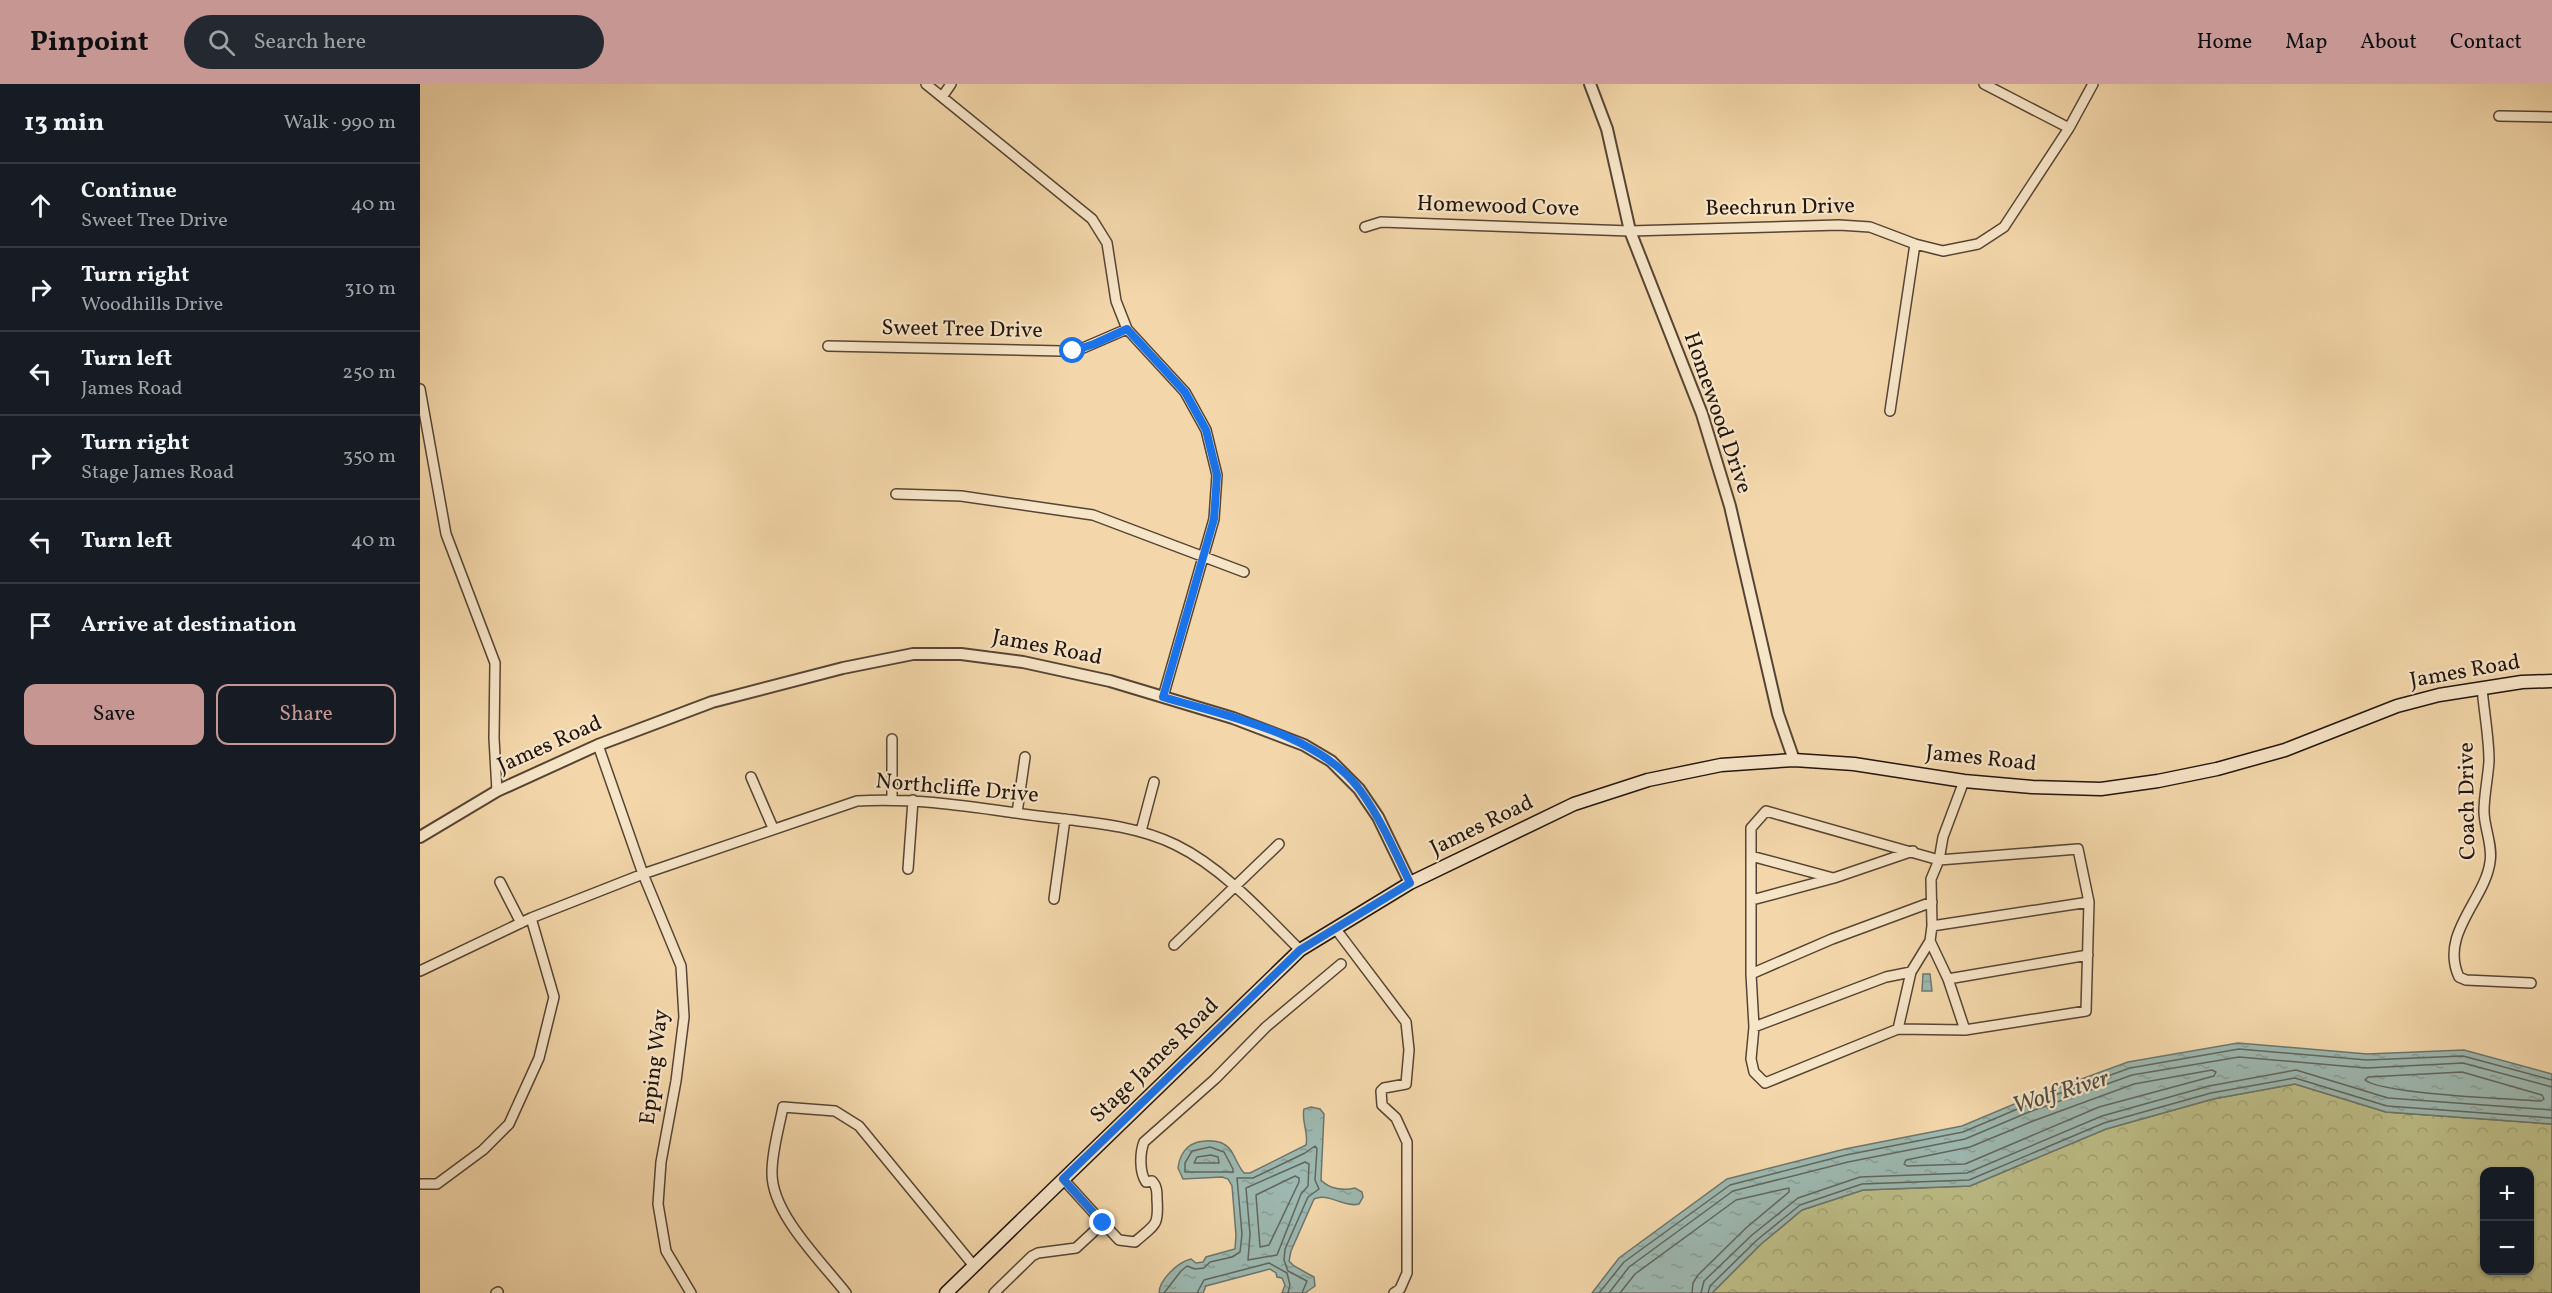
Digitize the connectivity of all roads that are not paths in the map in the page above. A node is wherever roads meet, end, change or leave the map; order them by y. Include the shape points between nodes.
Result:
1 (926, 84) edge
2 (951, 84) edge
3 (1590, 84) edge
4 (1984, 84) edge
5 (2093, 84) edge
6 (942, 97) junction
7 (2499, 116) dead end
8 (2552, 117) edge
9 (2069, 128) junction
10 (1365, 226) dead end
11 (1630, 231) junction
12 (1915, 244) junction
13 (1127, 329) junction
14 (828, 346) dead end
15 (420, 389) edge
16 (1890, 411) dead end
17 (896, 494) dead end
18 (1204, 557) junction
19 (1244, 572) dead end
20 (2552, 681) edge
21 (2482, 688) junction
22 (1163, 697) junction
23 (892, 739) dead end
24 (598, 745) junction
25 (1025, 757) dead end
26 (1794, 760) junction
27 (752, 777) dead end
28 (1964, 781) junction
29 (1154, 782) dead end
30 (497, 791) junction
31 (892, 799) junction
32 (914, 800) junction
33 (1017, 813) junction
34 (1065, 819) junction
35 (773, 828) junction
36 (1142, 831) junction
37 (420, 837) edge
38 (1279, 844) dead end
39 (1913, 851) junction
40 (1751, 856) junction
41 (1939, 860) junction
42 (908, 869) dead end
43 (643, 874) junction
44 (1834, 878) junction
45 (500, 882) dead end
46 (1410, 883) junction
47 (1236, 886) junction
48 (1054, 899) dead end
49 (1752, 900) junction
50 (1932, 902) junction
51 (2089, 902) junction
52 (531, 918) junction
53 (520, 923) junction
54 (1932, 926) junction
55 (1335, 928) junction
56 (1930, 941) junction
57 (1174, 945) dead end
58 (1300, 950) junction
59 (2088, 955) junction
60 (1341, 964) dead end
61 (420, 971) edge
62 (1911, 972) junction
63 (1751, 974) junction
64 (1948, 979) junction
65 (2531, 983) dead end
66 (1754, 1027) junction
67 (1898, 1029) junction
68 (1965, 1030) junction
69 (1063, 1179) junction
70 (420, 1184) edge
71 (1103, 1223) junction
72 (974, 1266) junction
73 (691, 1293) edge
74 (846, 1293) edge
75 (946, 1293) edge
76 (994, 1293) edge
77 (1394, 1293) edge

1 - 6 street
2 - 6 street
3 - 11 street, Homewood Drive via 1607,129
4 - 9 street
5 - 9 street, Beechrun Drive
6 - 13 street via 1092,219 1107,243 1116,301
7 - 8 street
9 - 12 street, Beechrun Drive via 2004,226 1978,244 1943,251
10 - 11 street, Homewood Cove via 1381,222
11 - 12 street, Beechrun Drive via 1870,226
11 - 26 street, Homewood Drive via 1701,414 1730,506 1778,714
12 - 16 street
13 - 14 street, Sweet Tree Drive via 1083,348 1062,351
13 - 18 street via 1185,392 1206,430 1217,475 1214,519
15 - 30 street via 446,534 495,663
17 - 18 street via 961,496 1093,515
18 - 19 street
18 - 22 street
20 - 21 main road, James Road
21 - 28 main road, James Road via 2397,706 2285,750 2158,781 2101,789
21 - 65 street, Coach Drive via 2489,758 2484,811 2491,860 2485,884 2466,912 2460,930 2455,969 2466,980
22 - 24 street, James Road via 1023,662 961,654 913,654 712,702
22 - 46 street, James Road via 1271,732 1331,761 1359,789
23 - 31 street
24 - 30 street, James Road
24 - 43 street, Epping Way
25 - 33 street
26 - 28 main road, James Road via 1854,764
26 - 46 main road, James Road via 1721,765 1648,780 1574,804
27 - 35 street
28 - 41 street via 1943,837
29 - 36 street
30 - 37 street, James Road
31 - 32 street, Northcliffe Drive
31 - 35 street, Northcliffe Drive via 857,801
32 - 33 street, Northcliffe Drive
32 - 42 street
33 - 34 street, Northcliffe Drive
34 - 36 street, Northcliffe Drive
34 - 48 street
35 - 43 street, Northcliffe Drive
36 - 47 street, Northcliffe Drive via 1177,846
38 - 47 street
39 - 40 street via 1766,811 1751,828
39 - 41 street
39 - 44 street
40 - 44 street
40 - 49 street
41 - 50 street via 1931,879
41 - 51 street via 2078,849
43 - 52 street, Northcliffe Drive
43 - 73 street, Epping Way via 681,966 684,1017 658,1204 666,1251
44 - 49 street
45 - 53 street
46 - 55 main road, Stage James Road
47 - 57 street
47 - 58 street, Northcliffe Drive
49 - 63 street
50 - 54 street
50 - 63 street
51 - 54 street
51 - 59 street
52 - 53 street, Northcliffe Drive
52 - 70 street via 554,997 539,1058 508,1124 483,1150 437,1184
53 - 61 street, Northcliffe Drive
54 - 56 street
55 - 58 main road, Stage James Road
55 - 77 street via 1406,1022 1406,1084 1381,1091 1382,1105 1396,1118 1407,1142 1407,1273
56 - 62 street
56 - 64 street
58 - 69 main road, Stage James Road
59 - 64 street
59 - 68 street via 2086,1011
60 - 71 street via 1266,1027 1144,1142 1142,1177 1156,1185 1155,1224 1135,1242 1119,1240
62 - 66 street
62 - 67 street
63 - 66 street
64 - 68 street
66 - 67 street via 1751,1059 1754,1072 1765,1083
67 - 68 street
69 - 71 street
69 - 72 main road, Stage James Road
71 - 76 street via 1076,1248 1032,1256
72 - 74 street via 859,1126 835,1111 783,1107 771,1173 777,1201
72 - 75 main road, Stage James Road

